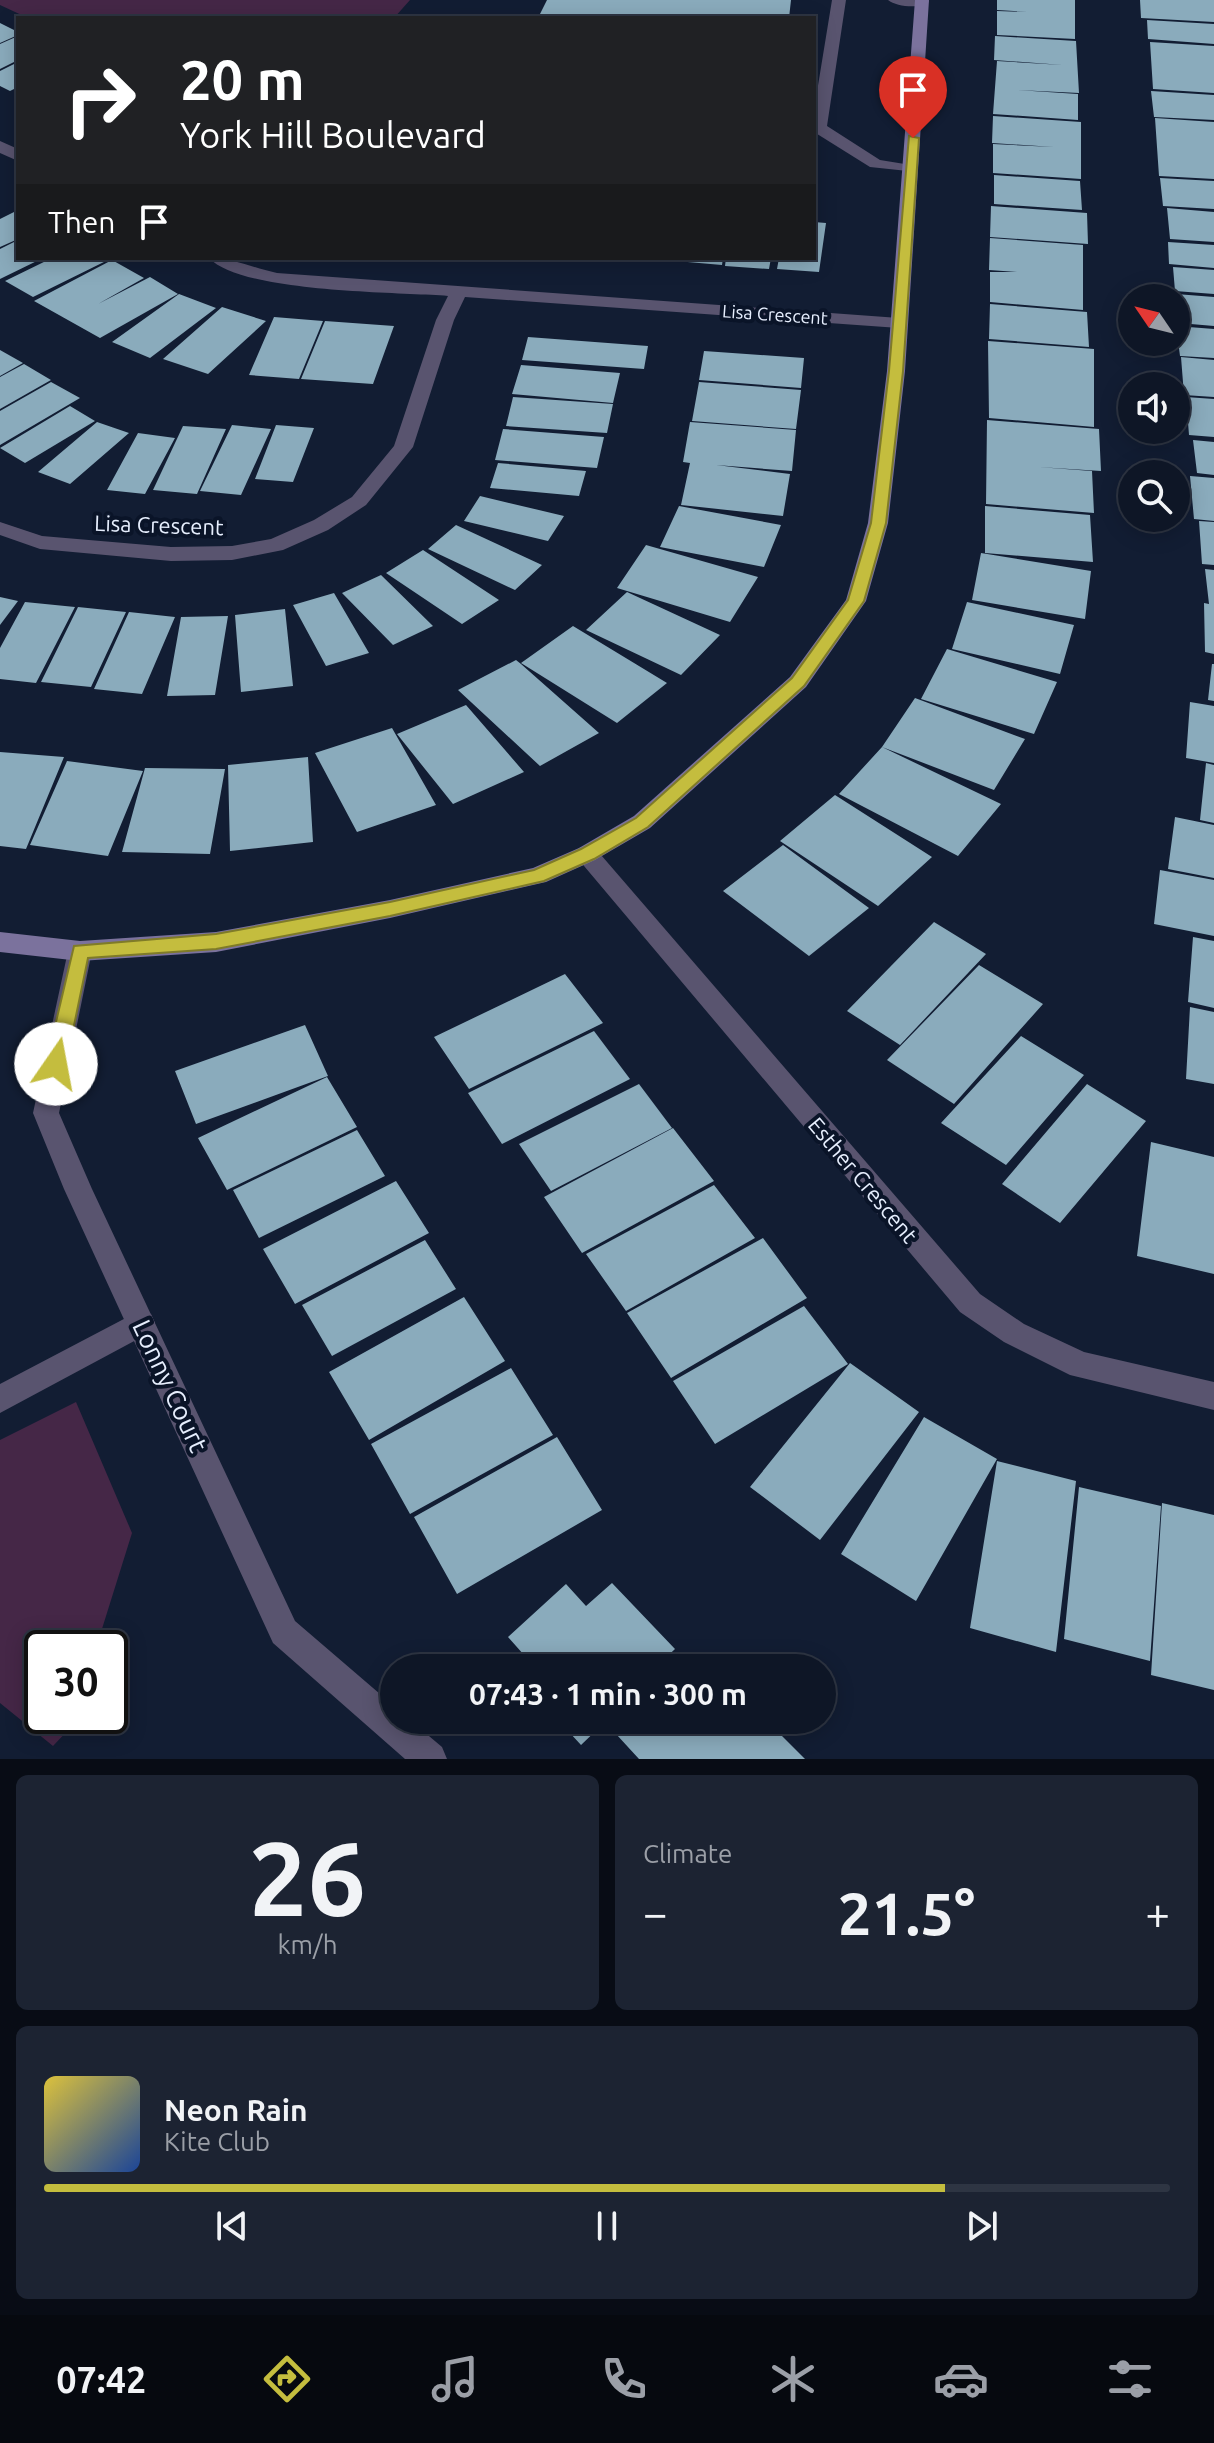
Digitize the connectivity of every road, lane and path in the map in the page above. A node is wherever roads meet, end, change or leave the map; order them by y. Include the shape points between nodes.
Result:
1 (839, 0) edge
2 (895, 0) edge
3 (922, 1) edge
4 (911, 169) junction
5 (222, 260) edge
6 (459, 292) junction
7 (899, 323) junction
8 (0, 528) edge
9 (587, 854) junction
10 (0, 942) edge
11 (80, 951) junction
12 (141, 1323) junction
13 (1214, 1396) edge
14 (0, 1399) edge
15 (430, 1759) edge

1 - 4 street via 819,128 876,164
2 - 3 street
3 - 4 street
4 - 7 street
5 - 6 street, Lisa Crescent via 277,278
6 - 7 street, Lisa Crescent
6 - 8 street, Lisa Crescent via 403,447 359,501 321,525 276,545 232,553 171,554 40,542
7 - 9 street via 878,523 856,601 798,682 763,715 642,822
9 - 11 street via 538,876 375,912 216,942
9 - 13 street, Esther Crescent via 970,1303 1014,1333 1080,1365
10 - 11 street
11 - 12 street, Lonny Court via 46,1113
12 - 14 street
12 - 15 street, Lonny Court via 284,1632

